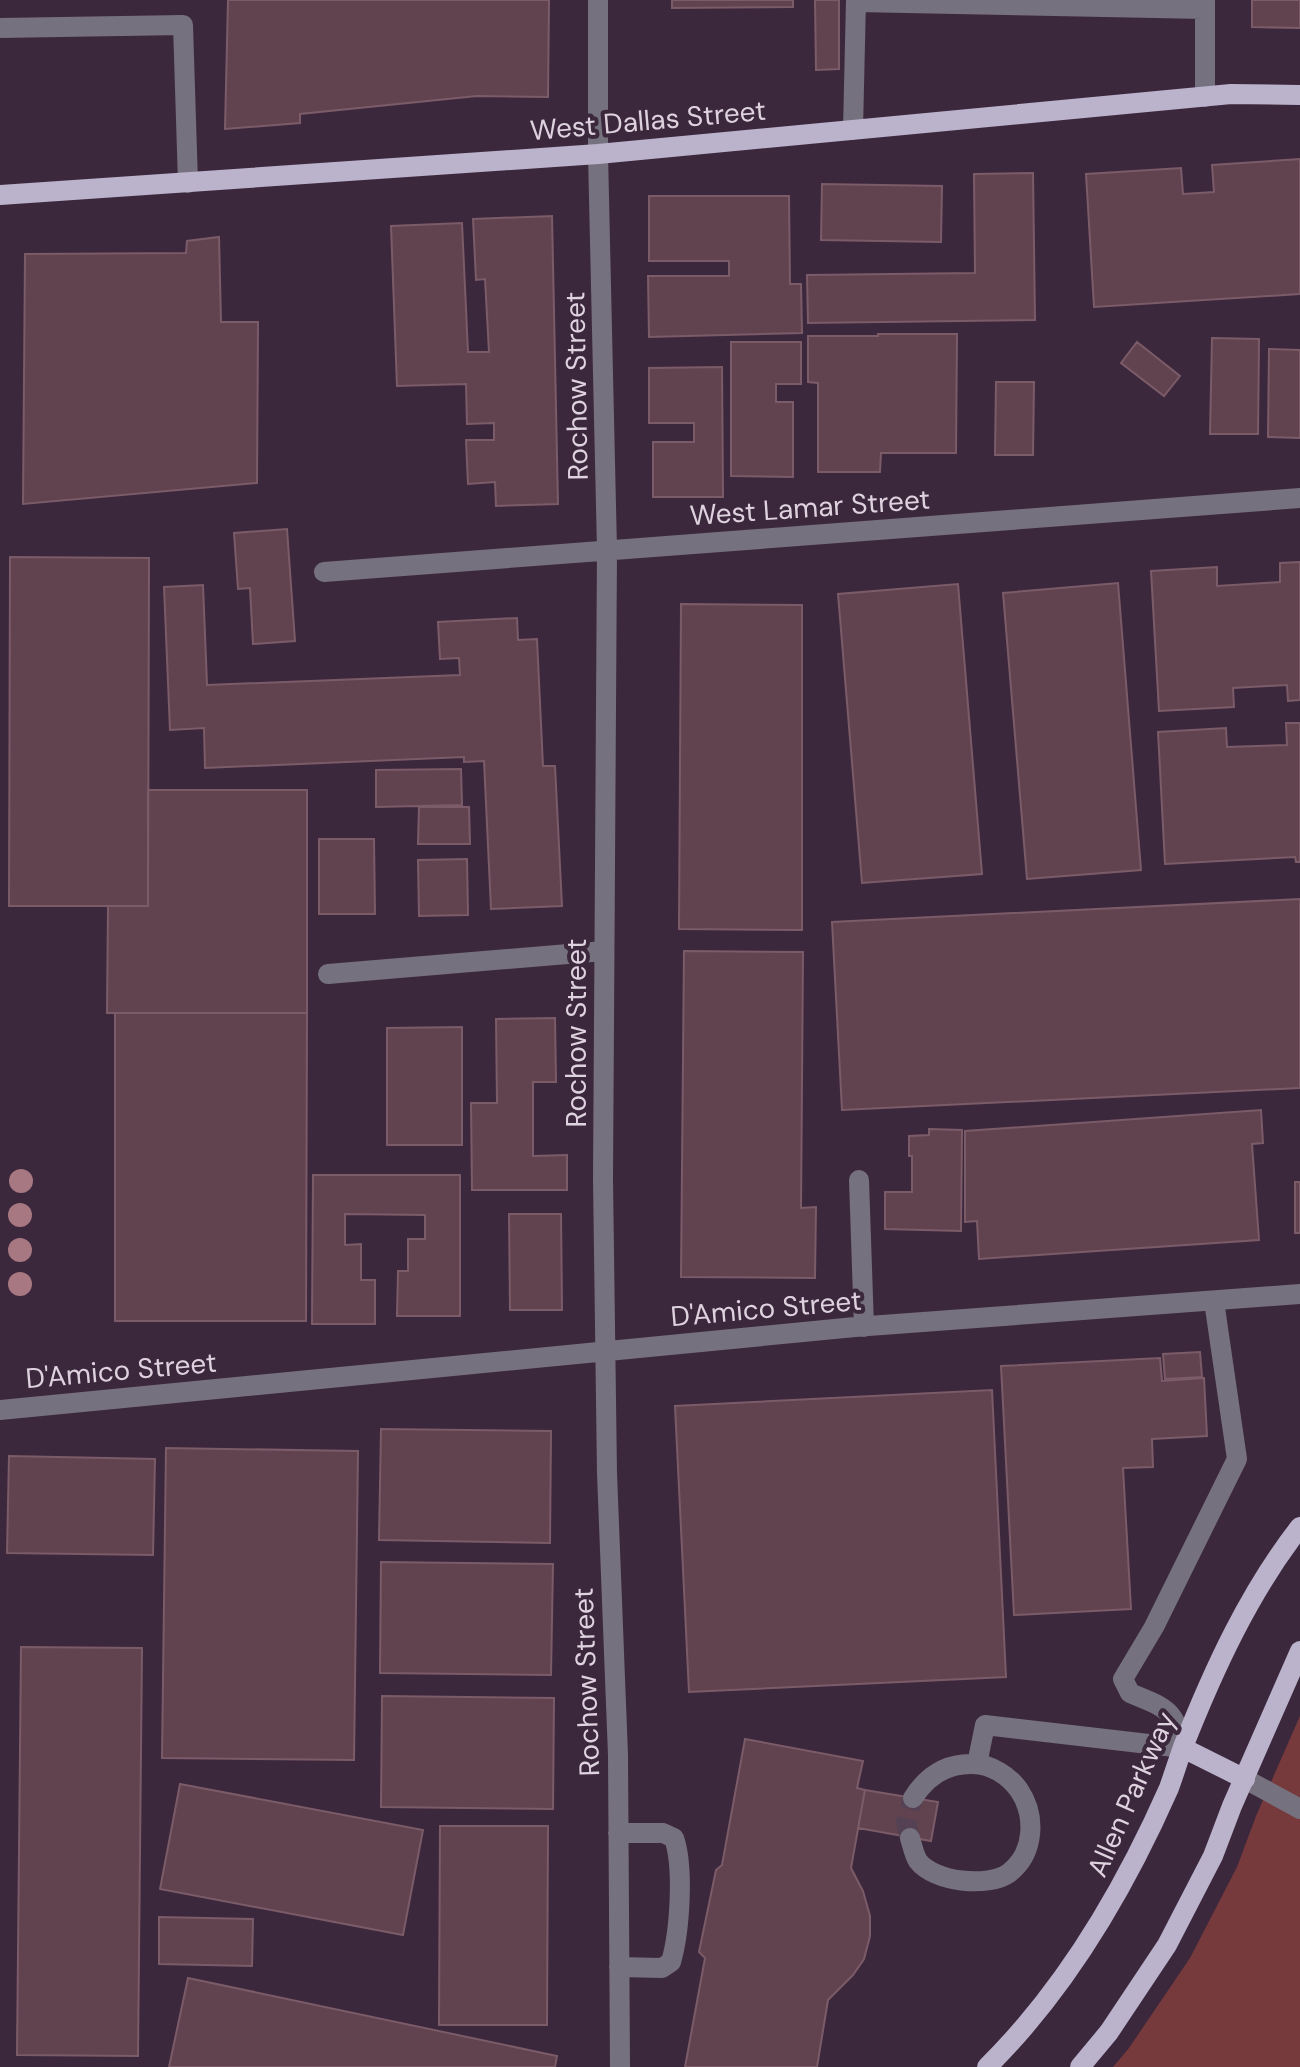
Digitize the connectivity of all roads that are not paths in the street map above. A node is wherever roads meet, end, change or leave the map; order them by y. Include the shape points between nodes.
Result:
1 (598, 0) edge
2 (856, 1) edge
3 (1205, 4) edge
4 (0, 28) edge
5 (1300, 95) edge
6 (1205, 97) junction
7 (853, 130) junction
8 (598, 154) junction
9 (188, 183) junction
10 (0, 195) edge
11 (1300, 498) edge
12 (607, 550) junction
13 (324, 572) dead end
14 (604, 951) junction
15 (328, 974) dead end
16 (859, 1180) dead end
17 (1300, 1294) edge
18 (1214, 1301) junction
19 (864, 1327) junction
20 (605, 1352) junction
21 (0, 1410) edge
22 (1300, 1527) edge
23 (1300, 1651) edge
24 (1183, 1748) junction
25 (977, 1764) junction
26 (1245, 1779) junction
27 (913, 1798) tunnel mouth
28 (1300, 1809) edge
29 (618, 1833) junction
30 (910, 1838) tunnel mouth
31 (619, 1967) junction
32 (620, 2067) edge
33 (987, 2067) edge
34 (1080, 2067) edge

1 - 8 street, Rochow Street
2 - 3 street
2 - 7 street
3 - 6 street
4 - 9 street via 183,25
5 - 6 main road, West Dallas Street
6 - 7 main road, West Dallas Street
7 - 8 main road, West Dallas Street
8 - 9 main road, West Dallas Street
8 - 12 street, Rochow Street
9 - 10 main road, West Dallas Street
11 - 12 street, West Lamar Street
12 - 13 street, West Lamar Street
12 - 14 street, Rochow Street
14 - 15 street
14 - 20 street, Rochow Street
16 - 19 street
17 - 18 street, D'Amico Street
18 - 19 street, D'Amico Street
18 - 24 street via 1237,1459 1123,1679 1130,1693 1165,1707 1179,1723
19 - 20 street, D'Amico Street
20 - 21 street, D'Amico Street
20 - 29 street, Rochow Street
22 - 24 main road, Allen Parkway via 1238,1624
23 - 26 main road
24 - 25 street via 985,1725
24 - 26 main road
24 - 33 main road, Allen Parkway via 1150,1830 1109,1909 1059,1983
25 - 27 street via 937,1771
25 - 30 street via 1014,1782 1031,1818 1030,1839 1008,1874 989,1880 947,1879 917,1860
26 - 28 street
26 - 34 main road via 1167,1945
29 - 31 street, Rochow Street
29 - 31 street via 663,1833 674,1838 679,1854 677,1942 671,1962 662,1968
31 - 32 street, Rochow Street

